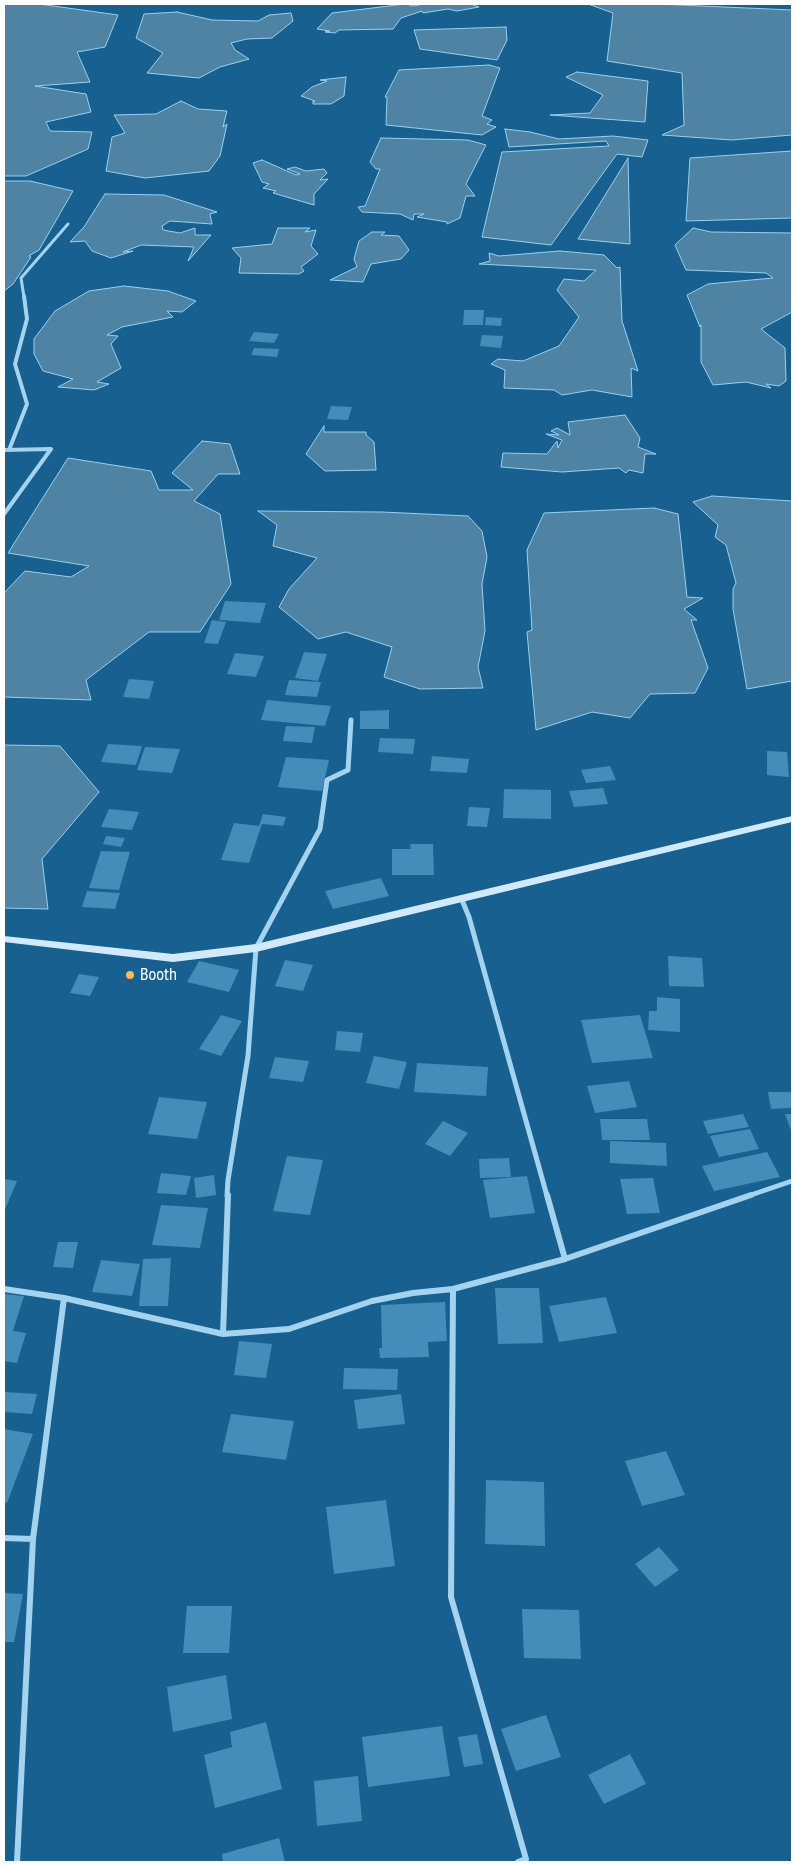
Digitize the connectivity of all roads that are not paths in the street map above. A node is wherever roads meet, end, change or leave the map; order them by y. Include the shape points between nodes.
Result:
1 (68, 224) dead end
2 (4, 450) edge
3 (9, 450) junction
4 (4, 514) edge
5 (351, 720) dead end
6 (792, 819) edge
7 (462, 900) junction
8 (4, 939) edge
9 (256, 948) junction
10 (792, 1181) edge
11 (565, 1259) junction
12 (4, 1289) edge
13 (453, 1289) junction
14 (64, 1298) junction
15 (223, 1334) junction
16 (4, 1538) edge
17 (33, 1539) junction
18 (18, 1862) edge
19 (518, 1862) edge

1 - 3 street via 21,278 27,319 15,364 27,404
2 - 3 street
3 - 4 street via 52,449
5 - 9 street via 348,770 327,780 320,829
6 - 7 main road
7 - 9 main road
7 - 11 street
8 - 9 main road via 173,958
9 - 15 street via 248,1056 228,1180
10 - 11 street
11 - 13 street
12 - 14 street
13 - 15 street via 372,1301 289,1329
13 - 19 street via 451,1597 526,1859
14 - 15 street
14 - 17 street
16 - 17 street
17 - 18 street

